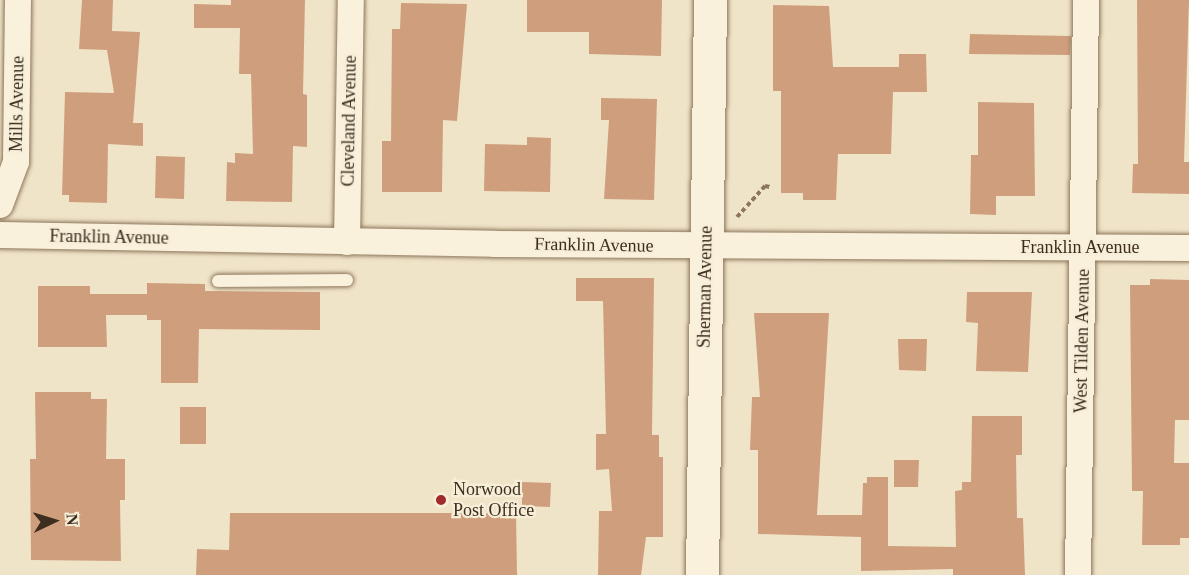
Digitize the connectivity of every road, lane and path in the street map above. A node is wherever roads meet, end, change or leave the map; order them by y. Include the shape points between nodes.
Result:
1 (18, 0) edge
2 (351, 0) edge
3 (711, 0) edge
4 (1086, 0) edge
5 (771, 187) dead end
6 (0, 205) edge
7 (736, 218) dead end
8 (0, 235) edge
9 (347, 242) junction
10 (705, 246) junction
11 (1083, 247) junction
12 (1189, 248) edge
13 (347, 280) dead end
14 (218, 281) dead end
15 (702, 575) edge
16 (1078, 575) edge

1 - 6 street, Mills Avenue via 16,162
2 - 9 street, Cleveland Avenue
3 - 10 street, Sherman Avenue
4 - 11 street, West Tilden Avenue
5 - 7 path via 765,186
8 - 9 street, Franklin Avenue
9 - 10 street, Franklin Avenue
10 - 11 street, Franklin Avenue
10 - 15 street, Sherman Avenue
11 - 12 street, Franklin Avenue
11 - 16 street, West Tilden Avenue
13 - 14 lane

